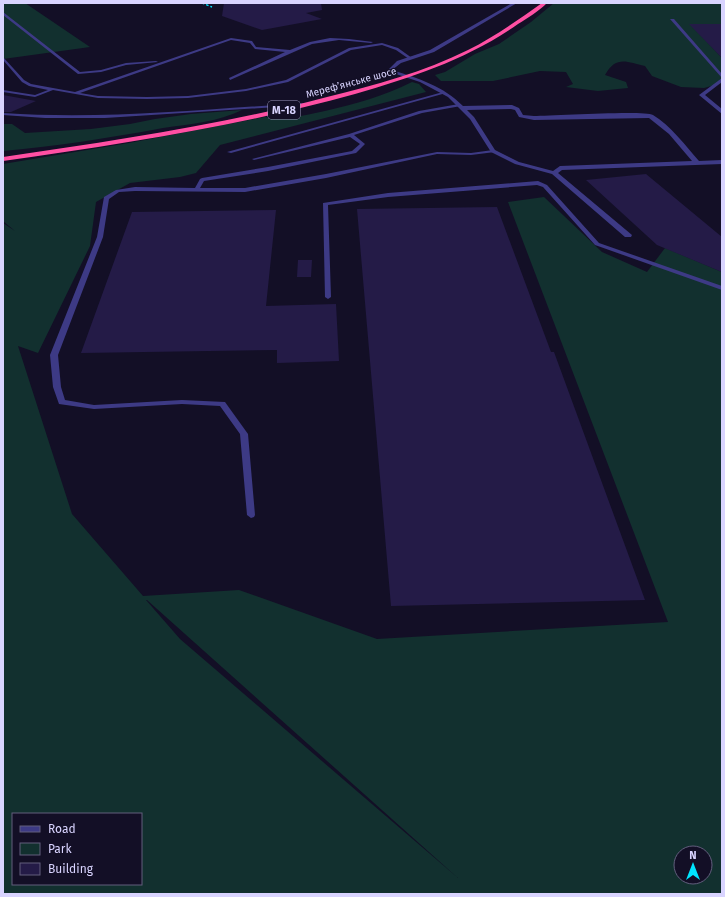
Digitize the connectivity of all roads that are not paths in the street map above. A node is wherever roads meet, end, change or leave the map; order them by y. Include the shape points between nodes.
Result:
1 (515, 3) edge
2 (545, 3) edge
3 (3, 14) edge
4 (672, 20) dead end
5 (382, 44) junction
6 (290, 51) junction
7 (3, 58) edge
8 (410, 58) junction
9 (165, 62) junction
10 (407, 78) junction
11 (722, 78) edge
12 (230, 79) dead end
13 (51, 90) junction
14 (3, 91) edge
15 (75, 93) junction
16 (444, 93) junction
17 (310, 104) junction
18 (460, 106) junction
19 (722, 112) edge
20 (3, 114) edge
21 (351, 135) junction
22 (493, 151) junction
23 (229, 152) dead end
24 (3, 159) edge
25 (254, 159) dead end
26 (722, 162) edge
27 (697, 163) junction
28 (554, 173) junction
29 (196, 190) junction
30 (628, 235) dead end
31 (722, 288) edge
32 (328, 297) dead end
33 (251, 515) dead end

1 - 8 street via 432,51
2 - 10 highway, Мереф’янське шосе / М-18 via 494,39
3 - 9 lane via 79,73 102,71 126,64
4 - 11 street
5 - 6 lane via 336,38 307,43
5 - 8 lane
5 - 15 lane via 350,49 287,81 246,90 188,97 147,98 98,97
6 - 9 lane via 255,48 252,42 231,39
6 - 12 lane
7 - 13 lane via 23,81
8 - 10 street via 393,66 389,71
9 - 15 lane
10 - 16 street via 422,81
10 - 17 highway, Мереф’янське шосе / М-18
11 - 19 street via 702,95
13 - 14 lane via 35,96
13 - 15 lane
16 - 18 street
16 - 23 lane
17 - 20 lane via 105,117
17 - 24 highway, Мереф’янське шосе / М-18 via 232,122
18 - 21 lane via 420,112
18 - 22 street via 472,118
18 - 27 street via 512,107 517,109 521,116 534,118 651,116 671,133
21 - 25 lane
21 - 29 lane via 363,144 354,152 202,180
22 - 28 street via 517,164
22 - 29 lane via 471,154 437,153 245,190
26 - 27 street
27 - 28 street via 560,168
28 - 30 street
29 - 33 lane via 135,189 118,191 106,198 100,237 54,355 57,387 62,402 94,407 182,402 222,404 244,434
31 - 32 lane via 597,244 545,186 538,184 388,195 325,204

